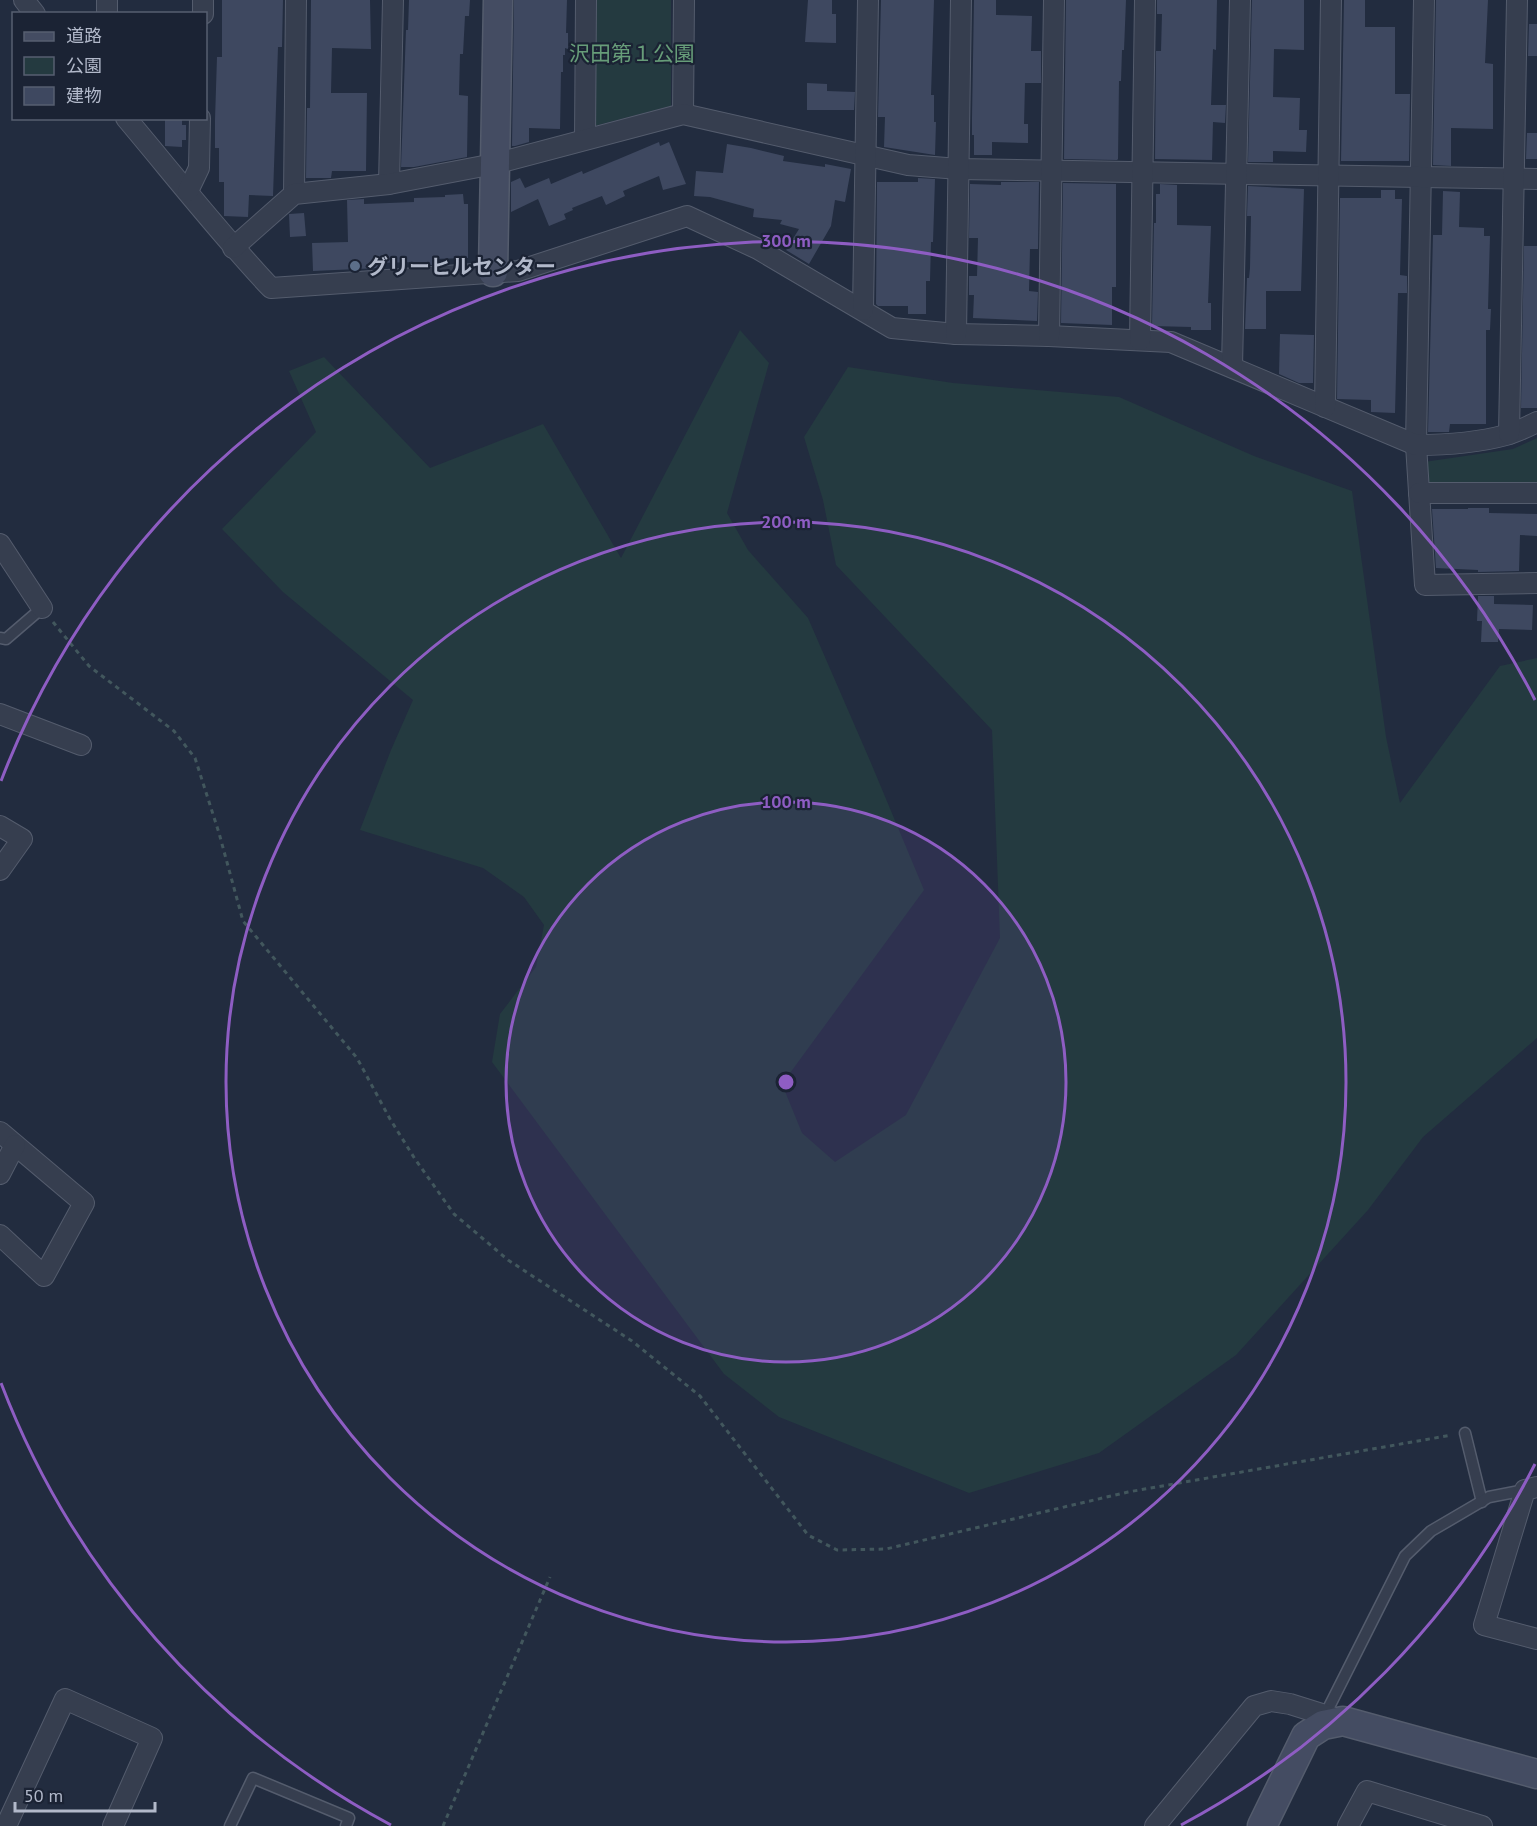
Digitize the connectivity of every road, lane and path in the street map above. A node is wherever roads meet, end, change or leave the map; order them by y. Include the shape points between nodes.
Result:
1 (24, 0) edge
2 (296, 0) edge
3 (393, 0) edge
4 (498, 0) edge
5 (586, 0) edge
6 (684, 0) edge
7 (868, 0) edge
8 (962, 0) edge
9 (1054, 0) edge
10 (1145, 0) edge
11 (1240, 0) edge
12 (1331, 0) edge
13 (1424, 0) edge
14 (1517, 0) edge
15 (33, 12) edge
16 (683, 114) junction
17 (128, 120) edge
18 (200, 120) edge
19 (585, 139) junction
20 (866, 156) junction
21 (494, 164) junction
22 (959, 169) junction
23 (1051, 171) junction
24 (1143, 171) junction
25 (1236, 173) junction
26 (1329, 174) junction
27 (1420, 177) junction
28 (1514, 179) junction
29 (1537, 179) edge
30 (389, 184) junction
31 (188, 191) junction
32 (294, 194) junction
33 (233, 248) junction
34 (493, 272) junction
35 (863, 310) junction
36 (956, 334) junction
37 (1049, 336) junction
38 (1140, 340) junction
39 (1232, 367) junction
40 (1325, 406) junction
41 (1537, 422) edge
42 (1509, 434) junction
43 (1416, 445) junction
44 (1419, 493) junction
45 (1537, 494) edge
46 (0, 544) edge
47 (1537, 583) edge
48 (42, 608) junction
49 (0, 638) edge
50 (0, 714) edge
51 (81, 745) dead end
52 (0, 826) edge
53 (0, 870) edge
54 (7, 1138) edge
55 (0, 1174) edge
56 (0, 1235) edge
57 (1465, 1432) joint
58 (1531, 1489) edge
59 (1482, 1502) junction
60 (550, 1577) dead end
61 (1537, 1640) edge
62 (1334, 1718) junction
63 (1537, 1774) edge
64 (6, 1826) edge
65 (113, 1826) edge
66 (230, 1826) edge
67 (346, 1826) edge
68 (443, 1826) edge
69 (1155, 1826) edge
70 (1262, 1826) edge
71 (1348, 1826) edge
72 (1482, 1826) edge

1 - 15 street
2 - 32 street
3 - 30 street
4 - 21 street
5 - 19 street
6 - 16 street
7 - 20 street
8 - 22 street
9 - 23 street
10 - 24 street
11 - 25 street
12 - 26 street
13 - 27 street
14 - 28 street
16 - 19 street
16 - 20 street
17 - 31 street
18 - 31 street via 199,168
19 - 21 street
20 - 22 street via 908,165
20 - 35 street
21 - 30 street
21 - 34 street
22 - 23 street
22 - 36 street
23 - 24 street
23 - 37 street
24 - 25 street
24 - 38 street
25 - 26 street
25 - 39 street
26 - 27 street
26 - 40 street
27 - 28 street
27 - 43 street
28 - 29 street
28 - 42 street
30 - 32 street
31 - 33 street
32 - 33 street
33 - 34 street via 271,288
34 - 35 street via 518,271 687,216 758,249
35 - 36 street via 892,328
36 - 37 street
37 - 38 street
38 - 39 street via 1171,342
39 - 40 street
40 - 43 street
41 - 42 street
42 - 43 street via 1442,445
43 - 44 street
44 - 45 street
44 - 47 street via 1425,585
46 - 48 street
48 - 49 lane via 6,639
48 - 57 path via 89,666 174,731 195,758 243,921 357,1058 390,1119 454,1214 508,1260 632,1341 700,1396 808,1535 837,1550 886,1549 1128,1492
50 - 51 street
52 - 53 street via 22,839
54 - 55 street
54 - 56 street via 84,1203 44,1276
57 - 59 lane
58 - 59 lane via 1489,1497
58 - 61 street via 1484,1625
59 - 62 lane via 1431,1531 1405,1556
60 - 68 path
62 - 63 street
62 - 69 street via 1271,1701 1254,1706
62 - 70 street via 1306,1736
64 - 65 street via 64,1699 152,1738
66 - 67 lane via 253,1778 349,1818
71 - 72 street via 1367,1791

